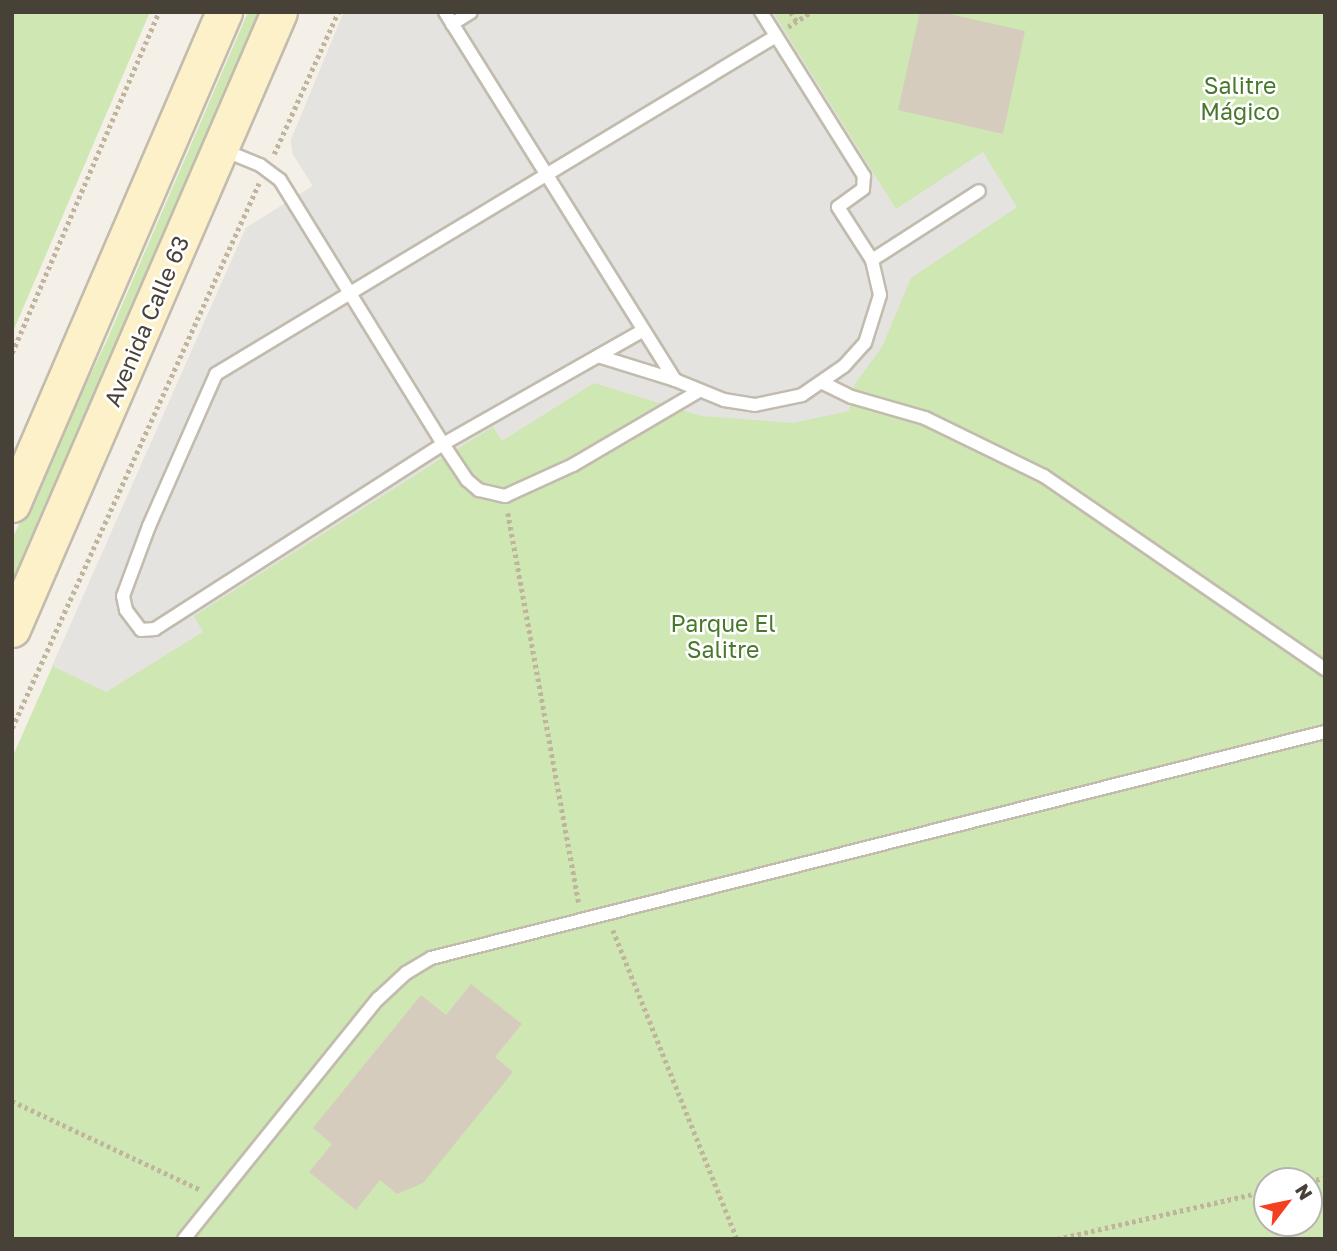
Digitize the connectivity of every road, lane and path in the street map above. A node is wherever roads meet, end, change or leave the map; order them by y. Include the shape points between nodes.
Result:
1 (159, 12) edge
2 (224, 12) edge
3 (279, 12) edge
4 (338, 12) edge
5 (445, 12) edge
6 (471, 12) edge
7 (761, 12) edge
8 (791, 12) edge
9 (811, 12) edge
10 (797, 22) junction
11 (452, 24) junction
12 (776, 36) junction
13 (220, 149) junction
14 (266, 169) junction
15 (546, 177) junction
16 (979, 191) dead end
17 (872, 260) junction
18 (352, 293) junction
19 (642, 331) junction
20 (12, 353) edge
21 (598, 356) junction
22 (675, 380) junction
23 (823, 383) junction
24 (699, 391) junction
25 (443, 444) junction
26 (505, 496) junction
27 (13, 501) edge
28 (60, 520) junction
29 (12, 629) edge
30 (1325, 669) edge
31 (12, 727) edge
32 (1325, 732) edge
33 (606, 913) junction
34 (582, 918) junction
35 (12, 1101) edge
36 (1253, 1194) edge
37 (219, 1199) junction
38 (184, 1239) edge
39 (737, 1239) edge
40 (1057, 1239) edge

1 - 20 path
2 - 27 main road
3 - 13 main road, Avenida Calle 63
4 - 14 path
5 - 11 lane
6 - 11 lane
7 - 12 lane
8 - 10 path
9 - 10 path
10 - 12 path
11 - 15 lane
12 - 15 lane
12 - 17 lane via 864,176 863,189 838,207
13 - 14 lane
13 - 28 main road, Avenida Calle 63
14 - 18 lane via 280,180
14 - 31 path
15 - 18 lane
15 - 19 lane
16 - 17 lane
17 - 23 lane via 880,295 875,321 864,343
18 - 25 lane
18 - 25 lane via 216,374 149,526 123,596 126,610 141,630 155,629
19 - 21 lane
19 - 22 lane
21 - 22 lane
21 - 25 lane
22 - 24 lane
23 - 24 lane via 802,395 767,404 724,400
23 - 30 lane via 852,397 925,418 1044,476
24 - 26 lane via 573,465
25 - 26 lane via 467,480 479,490
26 - 34 path
27 - 28 main road
28 - 29 main road, Avenida Calle 63
32 - 33 lane
33 - 34 lane
33 - 39 path
34 - 37 lane via 430,958 406,973 354,1028
35 - 37 path
36 - 40 path
37 - 38 lane

